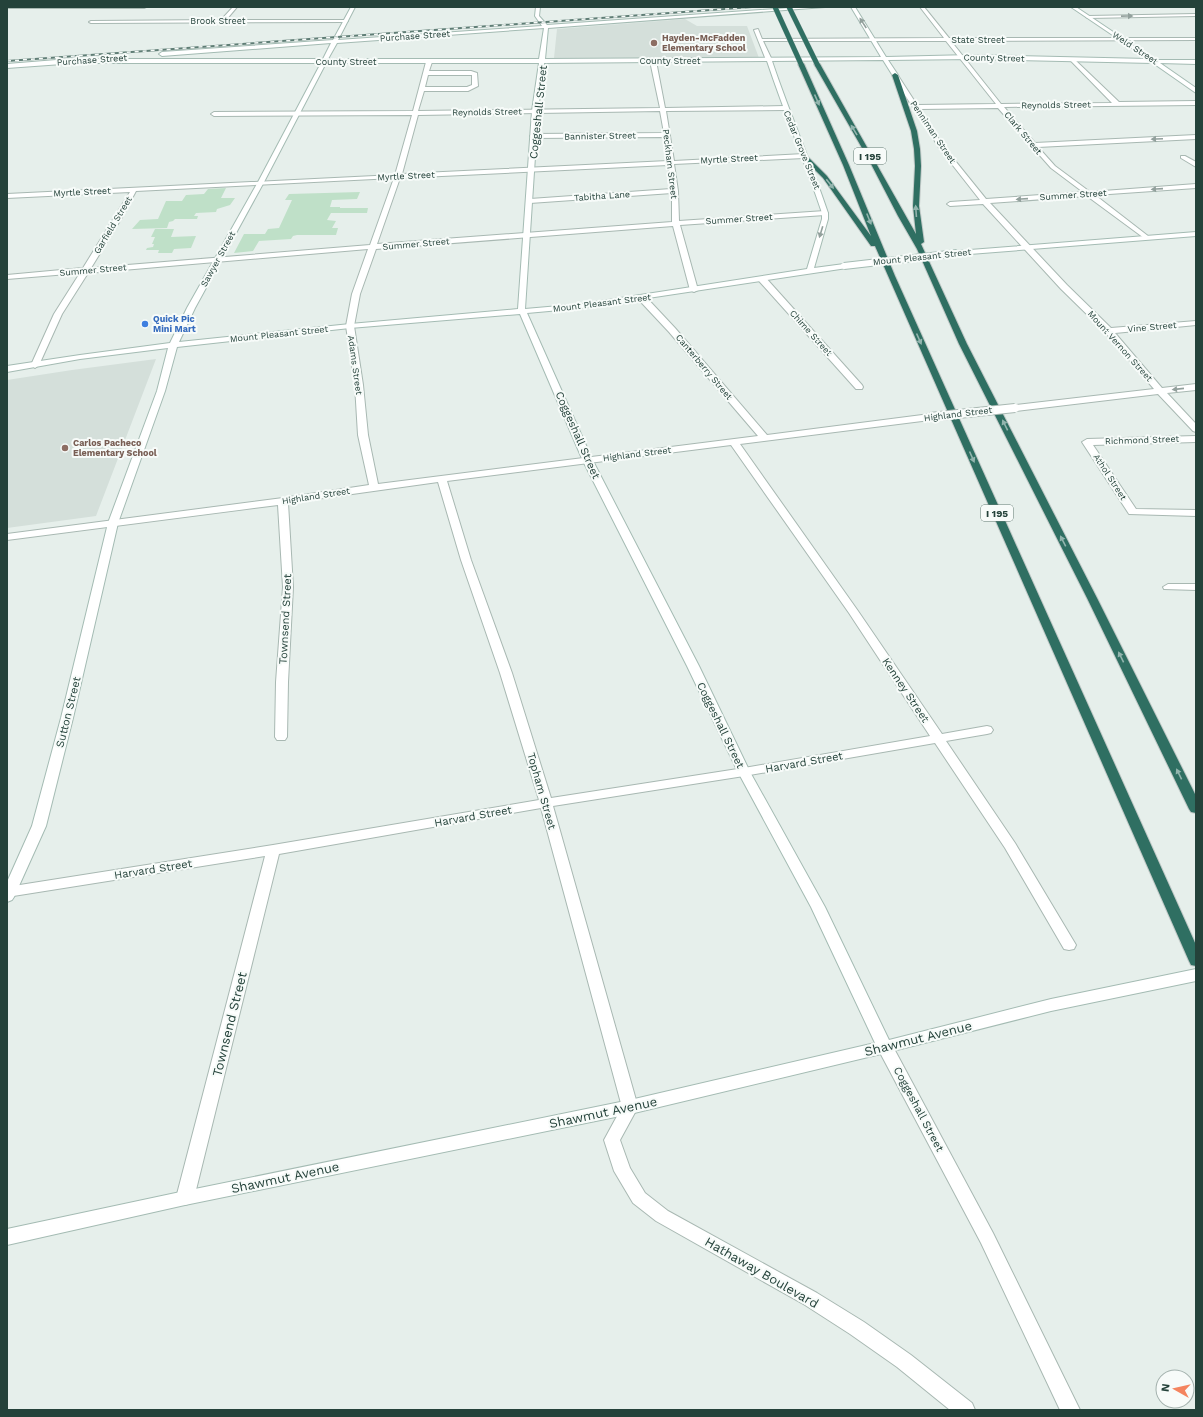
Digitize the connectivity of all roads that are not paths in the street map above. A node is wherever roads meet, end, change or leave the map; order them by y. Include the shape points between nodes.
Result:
1 (7, 7) edge
2 (51, 7) edge
3 (144, 7) edge
4 (235, 7) edge
5 (353, 7) edge
6 (538, 7) edge
7 (775, 7) edge
8 (789, 7) edge
9 (795, 7) edge
10 (823, 7) edge
11 (853, 7) edge
12 (922, 7) edge
13 (1073, 7) edge
14 (140, 12) dead end
15 (1196, 15) edge
16 (135, 17) dead end
17 (1088, 17) junction
18 (796, 20) junction
19 (346, 21) junction
20 (91, 22) dead end
21 (131, 22) junction
22 (223, 22) junction
23 (546, 27) junction
24 (756, 30) dead end
25 (1196, 39) edge
26 (760, 40) junction
27 (874, 40) junction
28 (947, 40) junction
29 (1122, 40) junction
30 (335, 42) junction
31 (146, 55) junction
32 (961, 57) junction
33 (885, 58) junction
34 (769, 60) junction
35 (1073, 60) junction
36 (69, 61) junction
37 (543, 61) junction
38 (653, 61) junction
39 (143, 62) junction
40 (324, 62) junction
41 (429, 62) junction
42 (1156, 62) junction
43 (1196, 62) edge
44 (7, 66) edge
45 (426, 73) junction
46 (895, 75) junction
47 (422, 89) junction
48 (1196, 91) edge
49 (1196, 103) edge
50 (1116, 104) junction
51 (1000, 106) junction
52 (785, 108) junction
53 (916, 108) junction
54 (663, 110) junction
55 (536, 111) junction
56 (214, 114) dead end
57 (297, 114) junction
58 (414, 114) junction
59 (666, 135) junction
60 (533, 136) junction
61 (1196, 137) edge
62 (1033, 145) junction
63 (804, 156) junction
64 (1183, 157) dead end
65 (671, 162) junction
66 (1196, 165) edge
67 (532, 169) junction
68 (398, 176) junction
69 (261, 182) junction
70 (1196, 186) edge
71 (134, 190) junction
72 (675, 191) junction
73 (1089, 194) junction
74 (8, 197) edge
75 (530, 201) junction
76 (984, 202) junction
77 (950, 204) dead end
78 (825, 213) junction
79 (676, 224) junction
80 (528, 234) junction
81 (1196, 234) edge
82 (1146, 237) junction
83 (1026, 247) junction
84 (372, 248) junction
85 (921, 250) junction
86 (882, 254) junction
87 (217, 260) junction
88 (86, 271) junction
89 (810, 271) junction
90 (7, 277) edge
91 (762, 280) junction
92 (694, 290) junction
93 (642, 298) junction
94 (523, 312) junction
95 (1196, 323) edge
96 (350, 326) junction
97 (1109, 331) junction
98 (173, 345) junction
99 (35, 365) junction
100 (7, 369) edge
101 (859, 387) dead end
102 (1196, 387) edge
103 (1160, 391) junction
104 (1196, 429) edge
105 (765, 438) junction
106 (1196, 439) edge
107 (734, 442) junction
108 (1087, 442) joint
109 (588, 461) junction
110 (442, 479) junction
111 (374, 487) junction
112 (283, 501) junction
113 (1196, 513) edge
114 (114, 523) junction
115 (7, 537) edge
116 (1168, 587) dead end
117 (1196, 587) edge
118 (987, 730) dead end
119 (281, 737) dead end
120 (938, 738) junction
121 (744, 772) junction
122 (546, 803) junction
123 (1196, 809) edge
124 (273, 850) junction
125 (8, 894) edge
126 (1069, 945) dead end
127 (1196, 961) edge
128 (1196, 975) edge
129 (885, 1047) junction
130 (630, 1107) junction
131 (185, 1198) junction
132 (7, 1237) edge
133 (965, 1410) edge
134 (1070, 1410) edge

1 - 2 street
2 - 3 street
3 - 14 street
4 - 22 street
5 - 19 street, Sawyer Street
6 - 23 street via 537,16
7 -> 86 highway, I 195, bridge via 846,165
8 - 18 highway, I 195, bridge
9 - 18 highway, bridge
10 - 23 street, Purchase Street
27 -> 11 street, Penniman Street
12 - 28 street, Clark Street
13 - 17 street, Weld Street
17 -> 15 street
16 - 21 street
17 - 29 street, Weld Street
85 -> 18 highway, I 195, bridge via 817,64
19 - 22 street, Brook Street
19 - 30 street, Sawyer Street
20 - 21 street, Brook Street
21 - 22 street, Brook Street
23 - 30 street, Purchase Street
23 - 37 street, Coggeshall Street
24 - 26 street, Cedar Grove Street
25 - 29 street, State Street
26 - 27 street, State Street
26 - 34 street, Cedar Grove Street
27 - 28 street, State Street
27 - 33 street, Penniman Street
28 - 29 street, State Street
28 - 32 street, Clark Street
29 - 42 street, Weld Street
30 - 31 street, Purchase Street
30 - 40 street, Sawyer Street
31 - 36 street, Purchase Street
31 - 39 street
32 - 33 street, County Street
32 - 35 street, County Street
32 - 51 street, Clark Street
33 - 34 street, County Street
33 - 46 street, Penniman Street
34 - 38 street, County Street
34 - 52 street, Cedar Grove Street
35 - 42 street, County Street
35 - 50 street
36 - 39 street, County Street
36 - 44 street, Purchase Street
37 - 38 street, County Street
37 - 41 street, County Street
37 - 55 street, Coggeshall Street
38 - 54 street, Peckham Street
39 - 40 street, County Street
40 - 41 street, County Street
40 - 57 street, Sawyer Street
41 - 45 street, Adams Street
42 - 43 street, County Street
42 - 48 street, Weld Street
45 - 47 street, Adams Street
45 - 47 street via 475,74 475,86 468,89
46 - 53 street, Penniman Street
85 -> 46 highway via 916,206 917,149 914,131
47 - 58 street, Adams Street
49 - 50 street, Reynolds Street
50 - 51 street, Reynolds Street
51 - 53 street, Reynolds Street
51 - 62 street, Clark Street
52 - 54 street, Reynolds Street
52 - 63 street, Cedar Grove Street
53 - 76 street, Penniman Street via 942,148
54 - 55 street, Reynolds Street
54 - 59 street, Peckham Street
55 - 58 street, Reynolds Street
55 - 60 street, Coggeshall Street
56 - 57 street, Reynolds Street
57 - 58 street, Reynolds Street
57 - 69 street, Sawyer Street
58 - 68 street, Adams Street
59 - 60 street, Bannister Street
59 - 65 street, Peckham Street
60 - 67 street, Coggeshall Street
61 -> 62 street
62 - 73 street, Clark Street via 1053,167
63 - 65 street, Myrtle Street
63 - 78 street, Cedar Grove Street
63 -> 86 highway via 825,177
64 - 66 street
65 - 67 street, Myrtle Street
65 - 72 street, Peckham Street
67 - 68 street, Myrtle Street
67 - 75 street, Coggeshall Street
68 - 69 street, Myrtle Street
68 - 84 street, Adams Street
69 - 71 street, Myrtle Street
69 - 87 street, Sawyer Street
70 -> 73 street, Summer Street
71 - 74 street, Myrtle Street
71 - 88 street, Garfield Street
72 - 75 street, Tabitha Lane
72 - 79 street, Peckham Street
73 -> 76 street, Summer Street
73 - 82 street, Clark Street
75 - 80 street, Coggeshall Street
76 - 77 street, Summer Street
76 - 83 street, Penniman Street
78 - 79 street, Summer Street
78 -> 89 street, Cedar Grove Street
79 - 80 street, Summer Street
79 - 92 street, Peckham Street
80 - 84 street, Summer Street
80 - 94 street, Coggeshall Street via 521,307
81 - 82 street, Mount Pleasant Street
82 - 83 street, Mount Pleasant Street
83 - 89 street, Mount Pleasant Street, bridge
83 - 97 street, Mount Vernon Street
84 - 87 street, Summer Street
84 - 96 street, Adams Street via 356,294
123 -> 85 highway, I 195 via 963,344
86 -> 127 highway, I 195
87 - 88 street, Summer Street
87 - 98 street, Sawyer Street
88 - 90 street, Summer Street
88 - 99 street, Garfield Street via 58,314
89 - 91 street, Mount Pleasant Street
91 - 92 street, Mount Pleasant Street
91 - 101 street, Chime Street
92 - 93 street, Mount Pleasant Street
93 - 94 street, Mount Pleasant Street
93 - 105 street, Canterberry Street
94 - 96 street, Mount Pleasant Street
94 - 109 street, Coggeshall Street
95 - 97 street, Vine Street
96 - 98 street, Mount Pleasant Street
96 - 111 street, Adams Street via 363,435
97 - 103 street, Mount Vernon Street
98 - 99 street, Mount Pleasant Street
98 - 114 street, Sawyer Street via 161,391
99 - 100 street, Mount Pleasant Street
102 -> 103 street, Highland Street
103 - 104 street, Mount Vernon Street
103 - 105 street, Highland Street, bridge
105 - 107 street, Highland Street
106 - 108 street, Richmond Street
107 - 109 street, Highland Street
107 - 120 street, Kenney Street
108 - 113 street, Athol Street via 1133,512
109 - 110 street, Highland Street
109 - 121 street, Coggeshall Street
110 - 111 street, Highland Street
110 - 122 street, Topham Street
111 - 112 street, Highland Street
112 - 114 street, Highland Street
112 - 119 street, Townsend Street via 288,587
114 - 115 street, Highland Street
114 - 125 street, Sutton Street via 39,826
116 - 117 street
118 - 120 street, Harvard Street
120 - 121 street, Harvard Street
120 - 126 street, Kenney Street via 1010,846
121 - 122 street, Harvard Street
121 - 129 street, Coggeshall Street via 818,907
122 - 124 street, Harvard Street
122 - 130 street, Topham Street
124 - 125 street, Harvard Street
124 - 131 street, Townsend Street
128 - 129 street, Shawmut Avenue via 1051,1005
129 - 130 street, Shawmut Avenue
129 - 134 street, Coggeshall Street via 988,1238
130 - 131 street, Shawmut Avenue
130 - 133 street, Hathaway Boulevard via 612,1140 622,1171 639,1198 662,1216 811,1299 857,1328 904,1361
131 - 132 street, Shawmut Avenue

